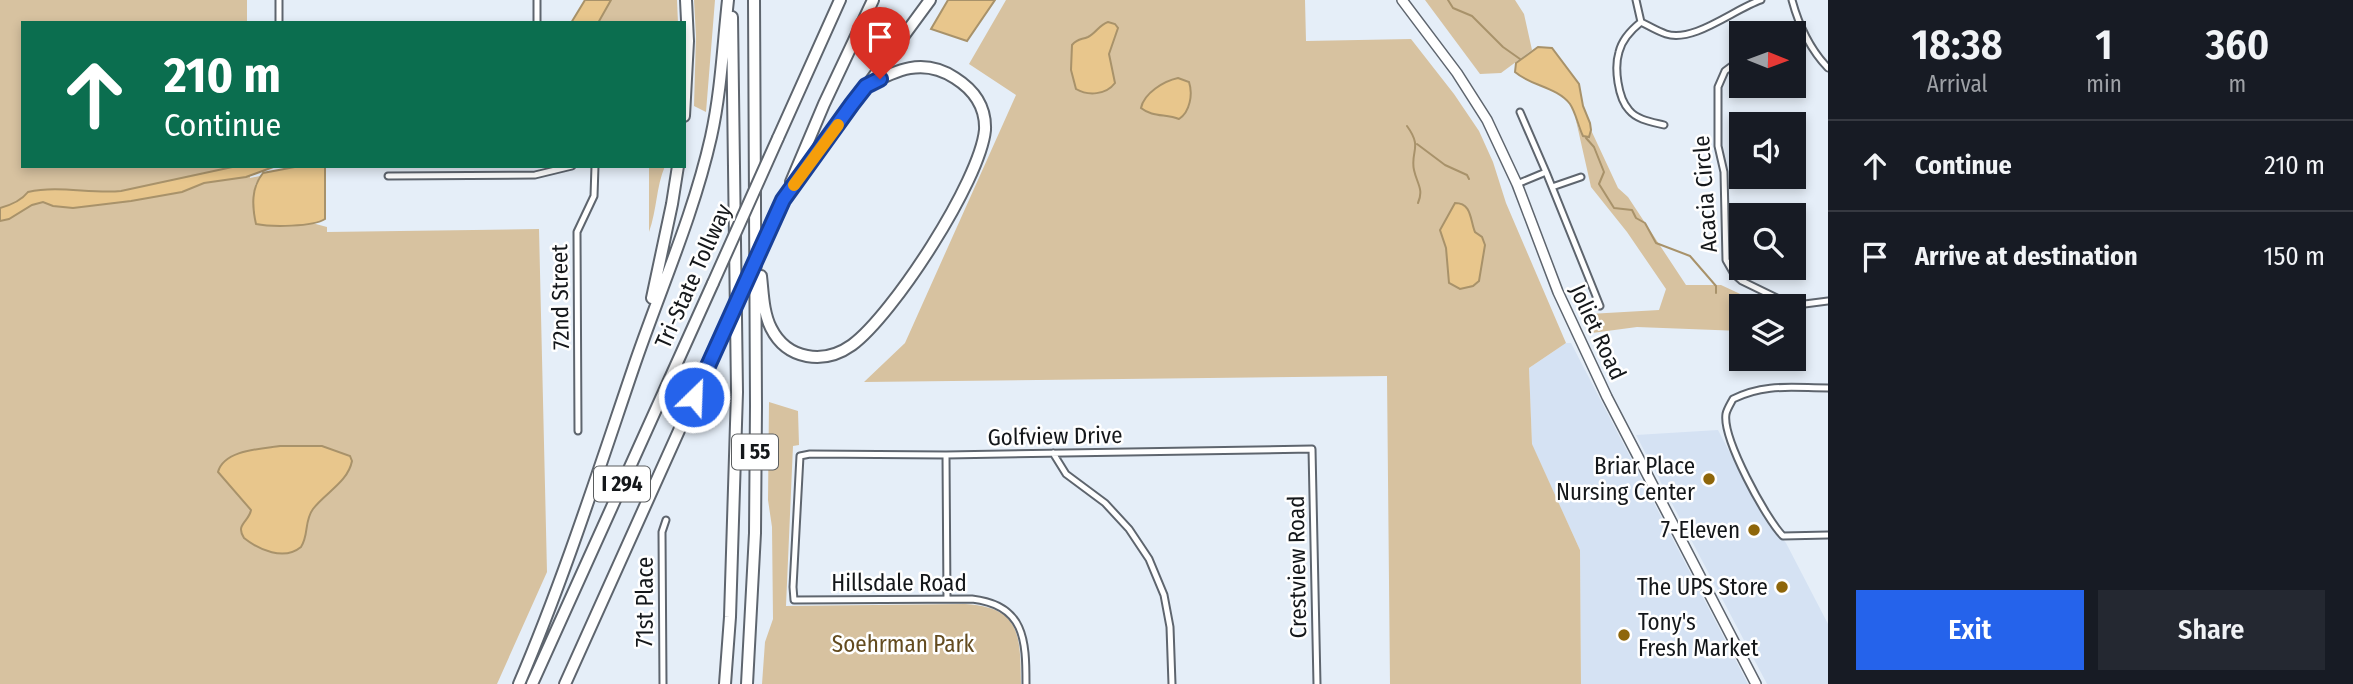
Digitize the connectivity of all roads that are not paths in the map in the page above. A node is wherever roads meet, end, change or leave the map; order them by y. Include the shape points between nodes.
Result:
1 (279, 0) edge
2 (537, 0) edge
3 (686, 0) edge
4 (730, 0) edge
5 (754, 0) edge
6 (840, 0) edge
7 (873, 0) edge
8 (930, 0) edge
9 (1402, 0) edge
10 (1636, 0) edge
11 (1761, 0) edge
12 (1792, 0) edge
13 (1743, 3) edge
14 (279, 21) edge
15 (537, 21) edge
16 (1641, 22) junction
17 (1729, 68) edge
18 (1828, 68) edge
19 (686, 78) edge
20 (866, 86) junction
21 (1520, 112) dead end
22 (1664, 125) dead end
23 (564, 168) edge
24 (595, 168) edge
25 (678, 168) edge
26 (1546, 172) junction
27 (388, 176) dead end
28 (1581, 177) dead end
29 (1517, 184) junction
30 (1552, 187) junction
31 (780, 205) junction
32 (755, 219) junction
33 (1828, 301) edge
34 (1600, 306) dead end
35 (640, 348) junction
36 (1828, 387) edge
37 (578, 430) dead end
38 (1311, 449) joint
39 (1053, 453) junction
40 (946, 455) junction
41 (666, 520) dead end
42 (1828, 535) edge
43 (947, 599) junction
44 (794, 600) joint
45 (519, 684) edge
46 (531, 684) edge
47 (565, 684) edge
48 (663, 684) edge
49 (725, 684) edge
50 (747, 684) edge
51 (1026, 684) edge
52 (1172, 684) edge
53 (1317, 684) edge
54 (1756, 684) edge

1 - 14 street
2 - 15 street
3 - 19 highway
4 - 35 highway via 711,137
4 - 49 highway, I 55 via 737,392
5 - 32 highway, I 55
6 - 46 highway, Tri-State Tollway / I 294, bridge
7 - 31 highway, I 294
8 - 20 highway
9 - 29 main road, Joliet Road via 1487,120
10 - 16 street
11 - 13 street
12 - 18 street via 1799,32
13 - 16 street via 1696,33 1668,35
16 - 22 street via 1627,34 1618,53 1620,90 1628,110 1642,120
17 - 33 street, Acacia Circle via 1718,87 1726,260 1741,281 1787,303
20 - 31 highway
20 - 32 highway via 894,71 920,66 943,70 976,96 985,129 979,155 938,235 888,306 853,344 818,358 799,354 781,342 764,303
21 - 26 street
23 - 27 street via 535,175
24 - 37 street, 72nd Street via 594,196 577,232
25 - 35 highway
26 - 29 street
26 - 30 street
28 - 30 street
29 - 54 main road, Joliet Road via 1558,292 1607,397
30 - 34 street
31 - 47 highway, I 294, bridge
32 - 50 highway, I 55 via 755,533
35 - 45 highway via 549,613
36 - 42 street via 1762,388 1733,399 1726,414 1733,449 1773,526 1783,536
38 - 39 street, Golfview Drive
38 - 53 street, Crestview Road
39 - 40 street, Golfview Drive
39 - 52 street via 1066,474 1105,503 1129,529 1149,559 1164,595 1170,627
40 - 43 street
40 - 44 street, Golfview Drive via 800,456
41 - 48 street, 71st Place via 662,532
43 - 44 street, Hillsdale Road
43 - 51 street, Hillsdale Road via 995,603 1017,620 1025,646

